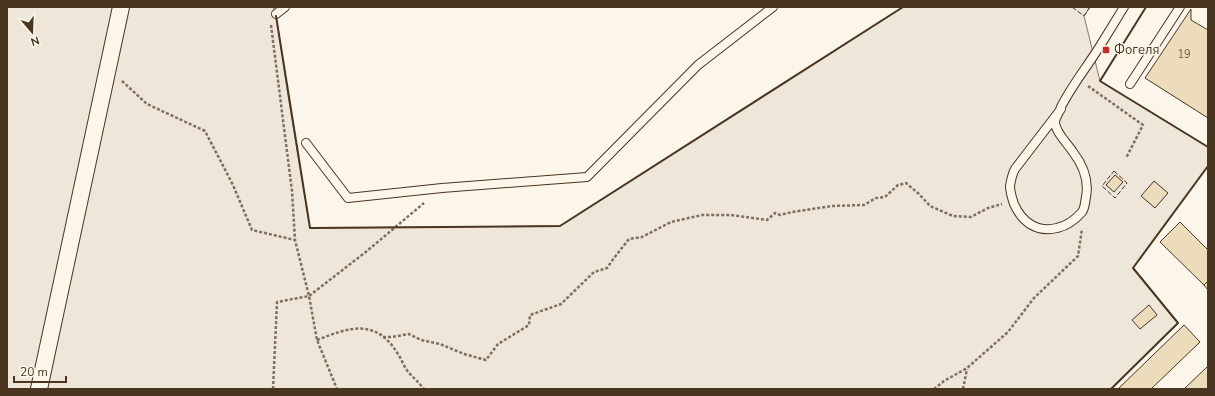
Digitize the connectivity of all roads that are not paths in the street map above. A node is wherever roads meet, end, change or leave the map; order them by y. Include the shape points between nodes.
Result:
1 (121, 7) edge
2 (284, 7) edge
3 (774, 7) edge
4 (1124, 7) edge
5 (1180, 7) edge
6 (276, 14) dead end
7 (1130, 84) dead end
8 (1061, 108) junction
9 (306, 143) dead end
10 (39, 389) edge

1 - 10 street
2 - 6 lane
3 - 9 lane via 698,65 587,177 348,198
4 - 8 lane via 1069,91
5 - 7 lane
8 - 8 lane via 1015,169 1010,187 1021,217 1039,228 1051,229 1062,226 1074,219 1085,205 1087,192 1083,170 1057,130 1055,122

